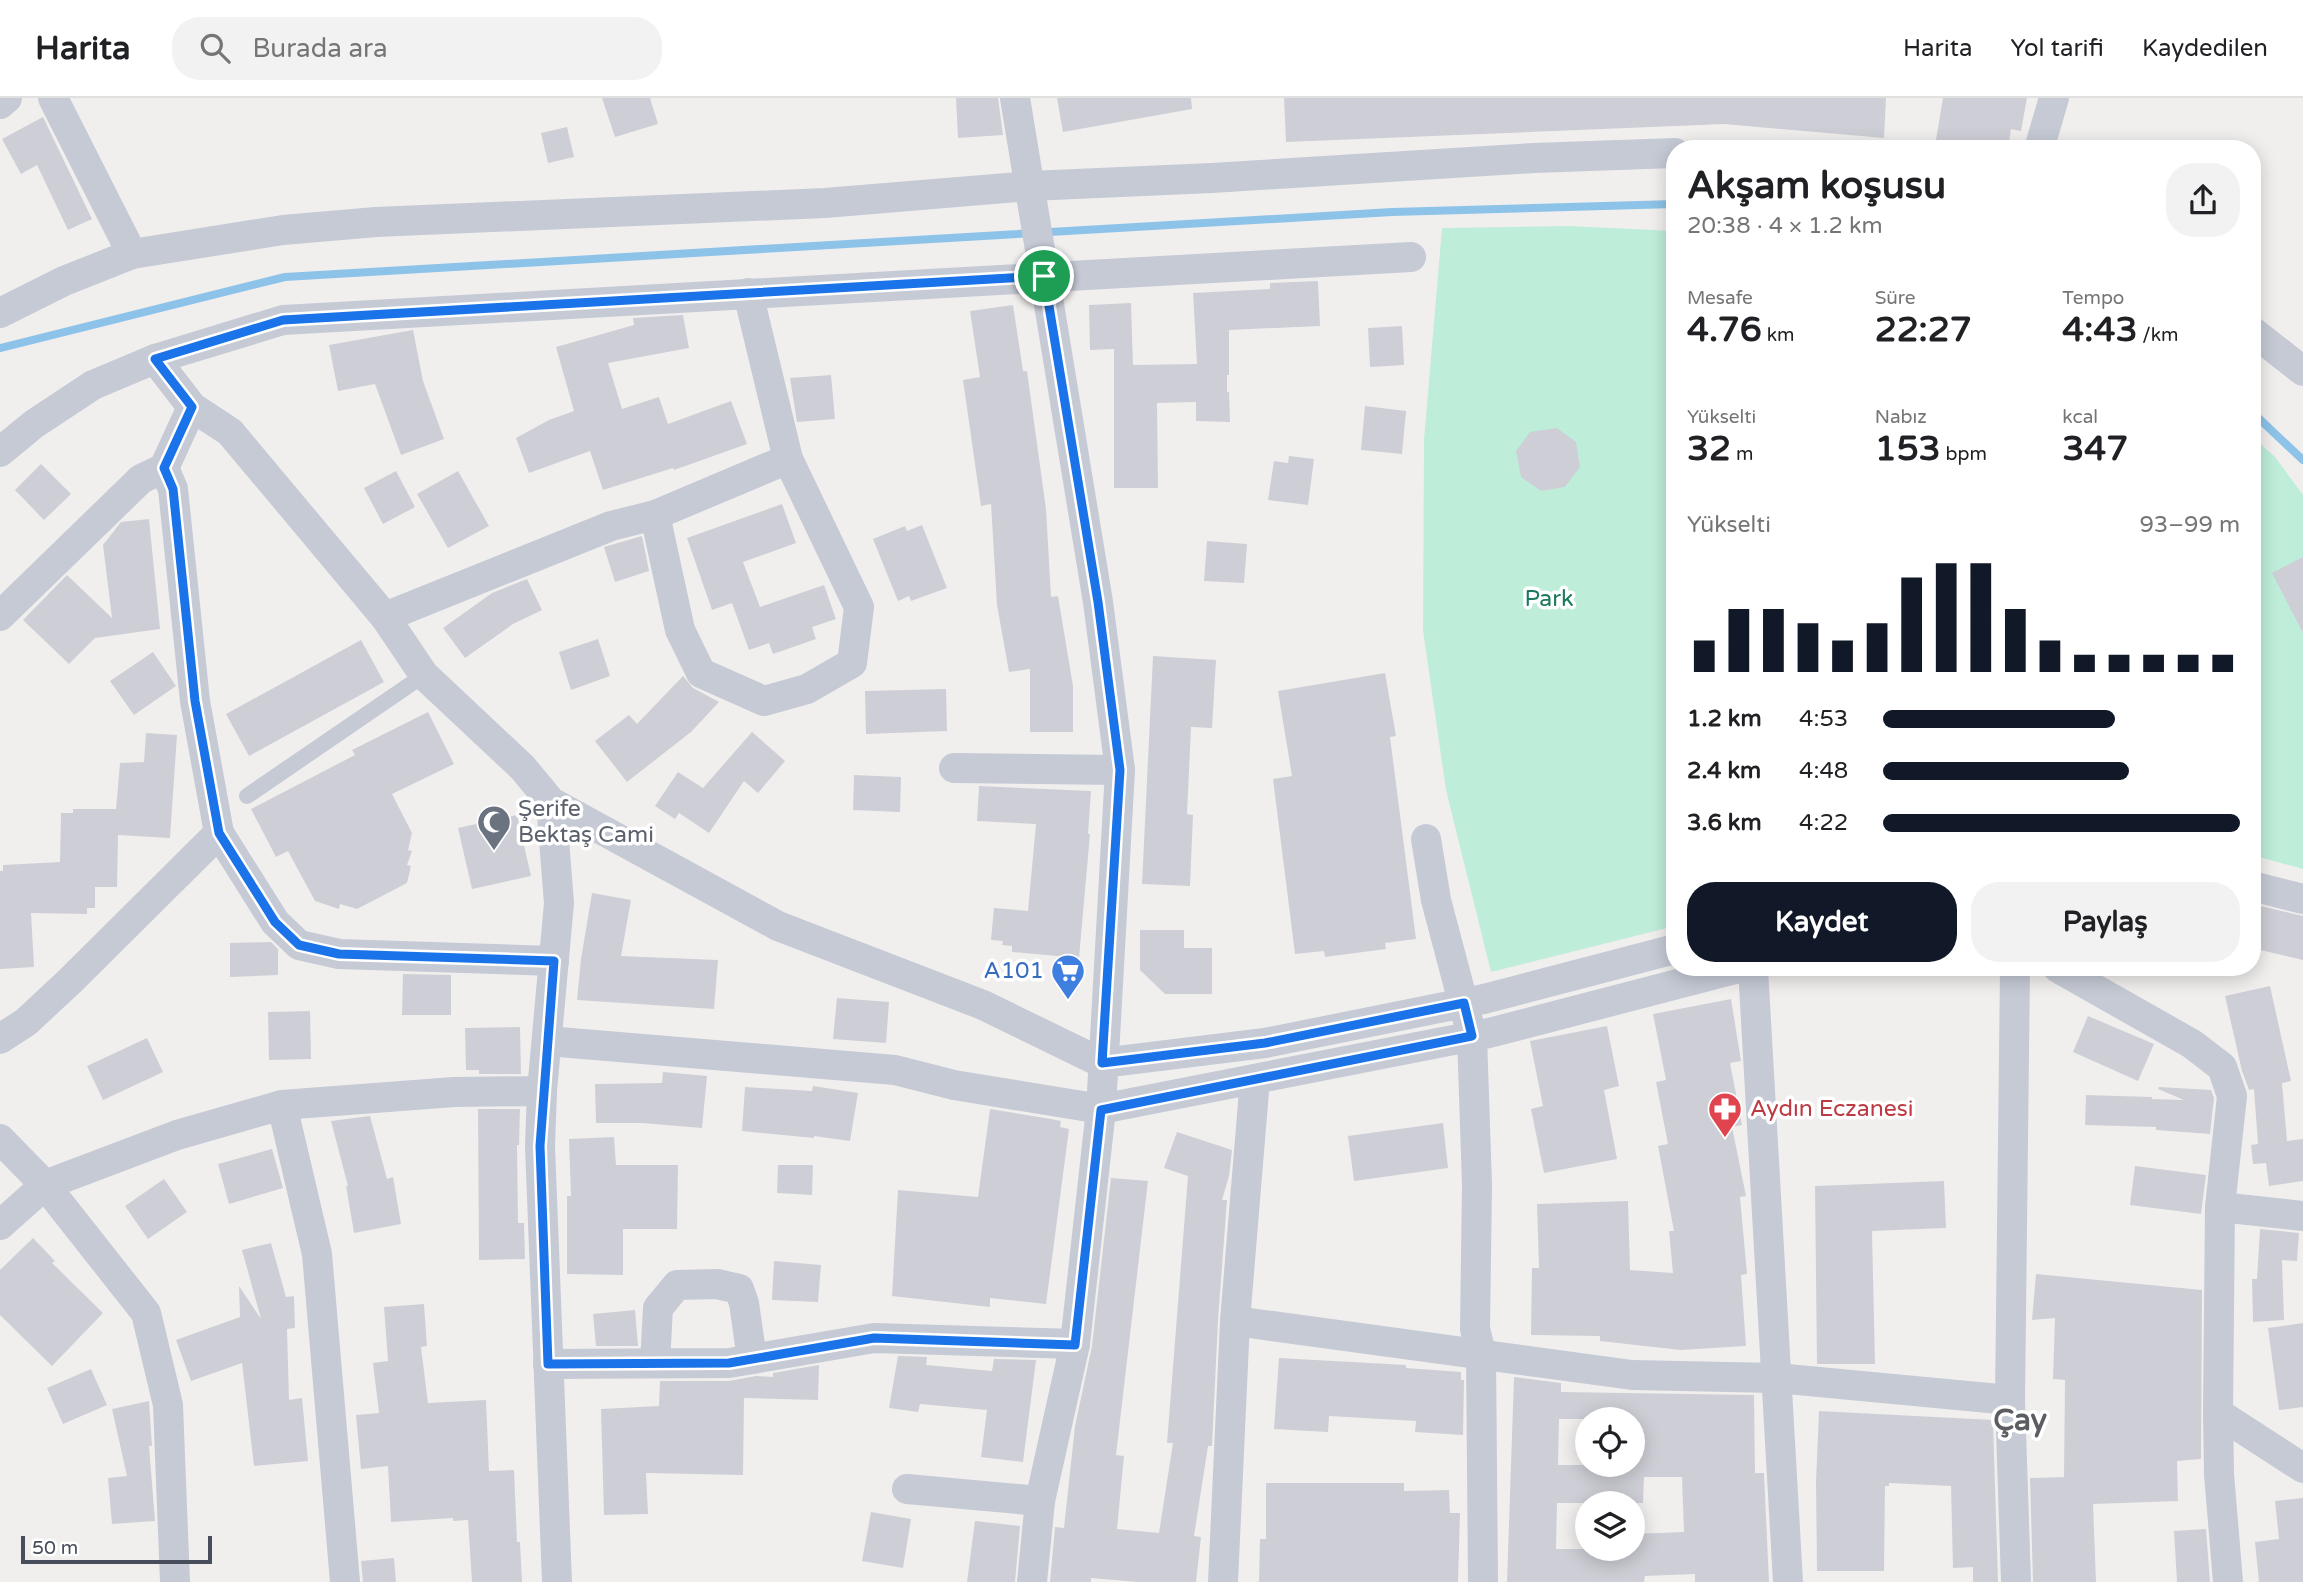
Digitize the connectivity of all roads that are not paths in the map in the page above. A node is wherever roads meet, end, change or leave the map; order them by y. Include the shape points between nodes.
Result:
1 (7, 98) edge
2 (53, 98) edge
3 (1015, 98) edge
4 (2054, 98) edge
5 (0, 104) edge
6 (2042, 140) edge
7 (1666, 153) edge
8 (1030, 186) junction
9 (132, 254) junction
10 (1411, 257) dead end
11 (1044, 276) junction
12 (748, 293) junction
13 (0, 313) edge
14 (2261, 338) edge
15 (155, 359) junction
16 (2303, 371) edge
17 (192, 407) junction
18 (0, 452) edge
19 (788, 459) junction
20 (164, 468) junction
21 (655, 515) junction
22 (0, 616) edge
23 (385, 617) junction
24 (424, 675) junction
25 (954, 768) dead end
26 (1120, 770) junction
27 (247, 796) dead end
28 (551, 802) junction
29 (219, 833) junction
30 (1426, 839) dead end
31 (2261, 888) edge
32 (2303, 899) edge
33 (1666, 951) edge
34 (554, 961) junction
35 (1708, 976) edge
36 (1753, 976) edge
37 (2015, 976) edge
38 (2072, 976) edge
39 (1464, 1003) junction
40 (1472, 1036) junction
41 (0, 1040) edge
42 (547, 1041) junction
43 (1102, 1063) junction
44 (1255, 1079) junction
45 (542, 1091) junction
46 (282, 1105) junction
47 (1101, 1110) junction
48 (0, 1139) edge
49 (45, 1185) junction
50 (2220, 1207) junction
51 (2303, 1216) edge
52 (0, 1225) edge
53 (1235, 1321) junction
54 (1075, 1345) junction
55 (1481, 1353) junction
56 (752, 1359) junction
57 (655, 1363) junction
58 (548, 1364) junction
59 (1776, 1378) junction
60 (2010, 1400) junction
61 (2218, 1413) junction
62 (2303, 1468) edge
63 (907, 1489) dead end
64 (1040, 1501) junction
65 (175, 1582) edge
66 (345, 1582) edge
67 (557, 1582) edge
68 (1032, 1582) edge
69 (1223, 1582) edge
70 (1483, 1582) edge
71 (1788, 1582) edge
72 (2016, 1582) edge
73 (2228, 1582) edge

1 - 5 street
2 - 9 street
3 - 8 street
4 - 6 street
7 - 8 street
8 - 9 street via 825,203 376,222 283,230
8 - 11 street
9 - 13 street
10 - 11 street
11 - 12 street
11 - 26 street via 1098,602
12 - 15 street via 283,320
12 - 19 street
14 - 16 street
15 - 17 street
15 - 18 street via 93,385
17 - 20 street
17 - 23 street via 230,432
19 - 21 street
19 - 21 street via 859,607 852,663 807,690 764,701 701,673 680,630
20 - 22 street via 141,479
20 - 29 street via 173,489 195,701
21 - 23 street via 611,526
23 - 24 street
24 - 27 lane
24 - 28 street via 523,768
25 - 26 street
26 - 43 street
28 - 34 street via 559,903
28 - 43 street via 778,926 983,1005
29 - 34 street via 275,922 299,945 339,954
29 - 41 street via 70,981
30 - 39 street via 1436,900
31 - 32 street
33 - 39 street
34 - 42 street
35 - 40 street
36 - 59 street
37 - 60 street
38 - 50 street via 2192,1044 2222,1067 2232,1096
39 - 40 street
39 - 43 street via 1265,1043
40 - 44 street
40 - 55 street via 1475,1329
42 - 45 street
42 - 47 street via 895,1070
43 - 47 street
44 - 47 street
44 - 53 street
45 - 46 street via 454,1092
45 - 58 street
46 - 49 street via 177,1135
46 - 66 street via 317,1254
47 - 54 street
48 - 49 street
49 - 52 street
49 - 65 street via 146,1313 168,1405
50 - 51 street
50 - 61 street
53 - 55 street
53 - 69 street
54 - 56 street via 874,1338
54 - 64 street
55 - 59 street via 1632,1374
55 - 70 street
56 - 57 street
56 - 57 street via 739,1289 677,1284 658,1308
57 - 58 street
58 - 67 street
59 - 60 street
59 - 71 street
60 - 72 street
61 - 62 street
61 - 73 street
63 - 64 street
64 - 68 street

